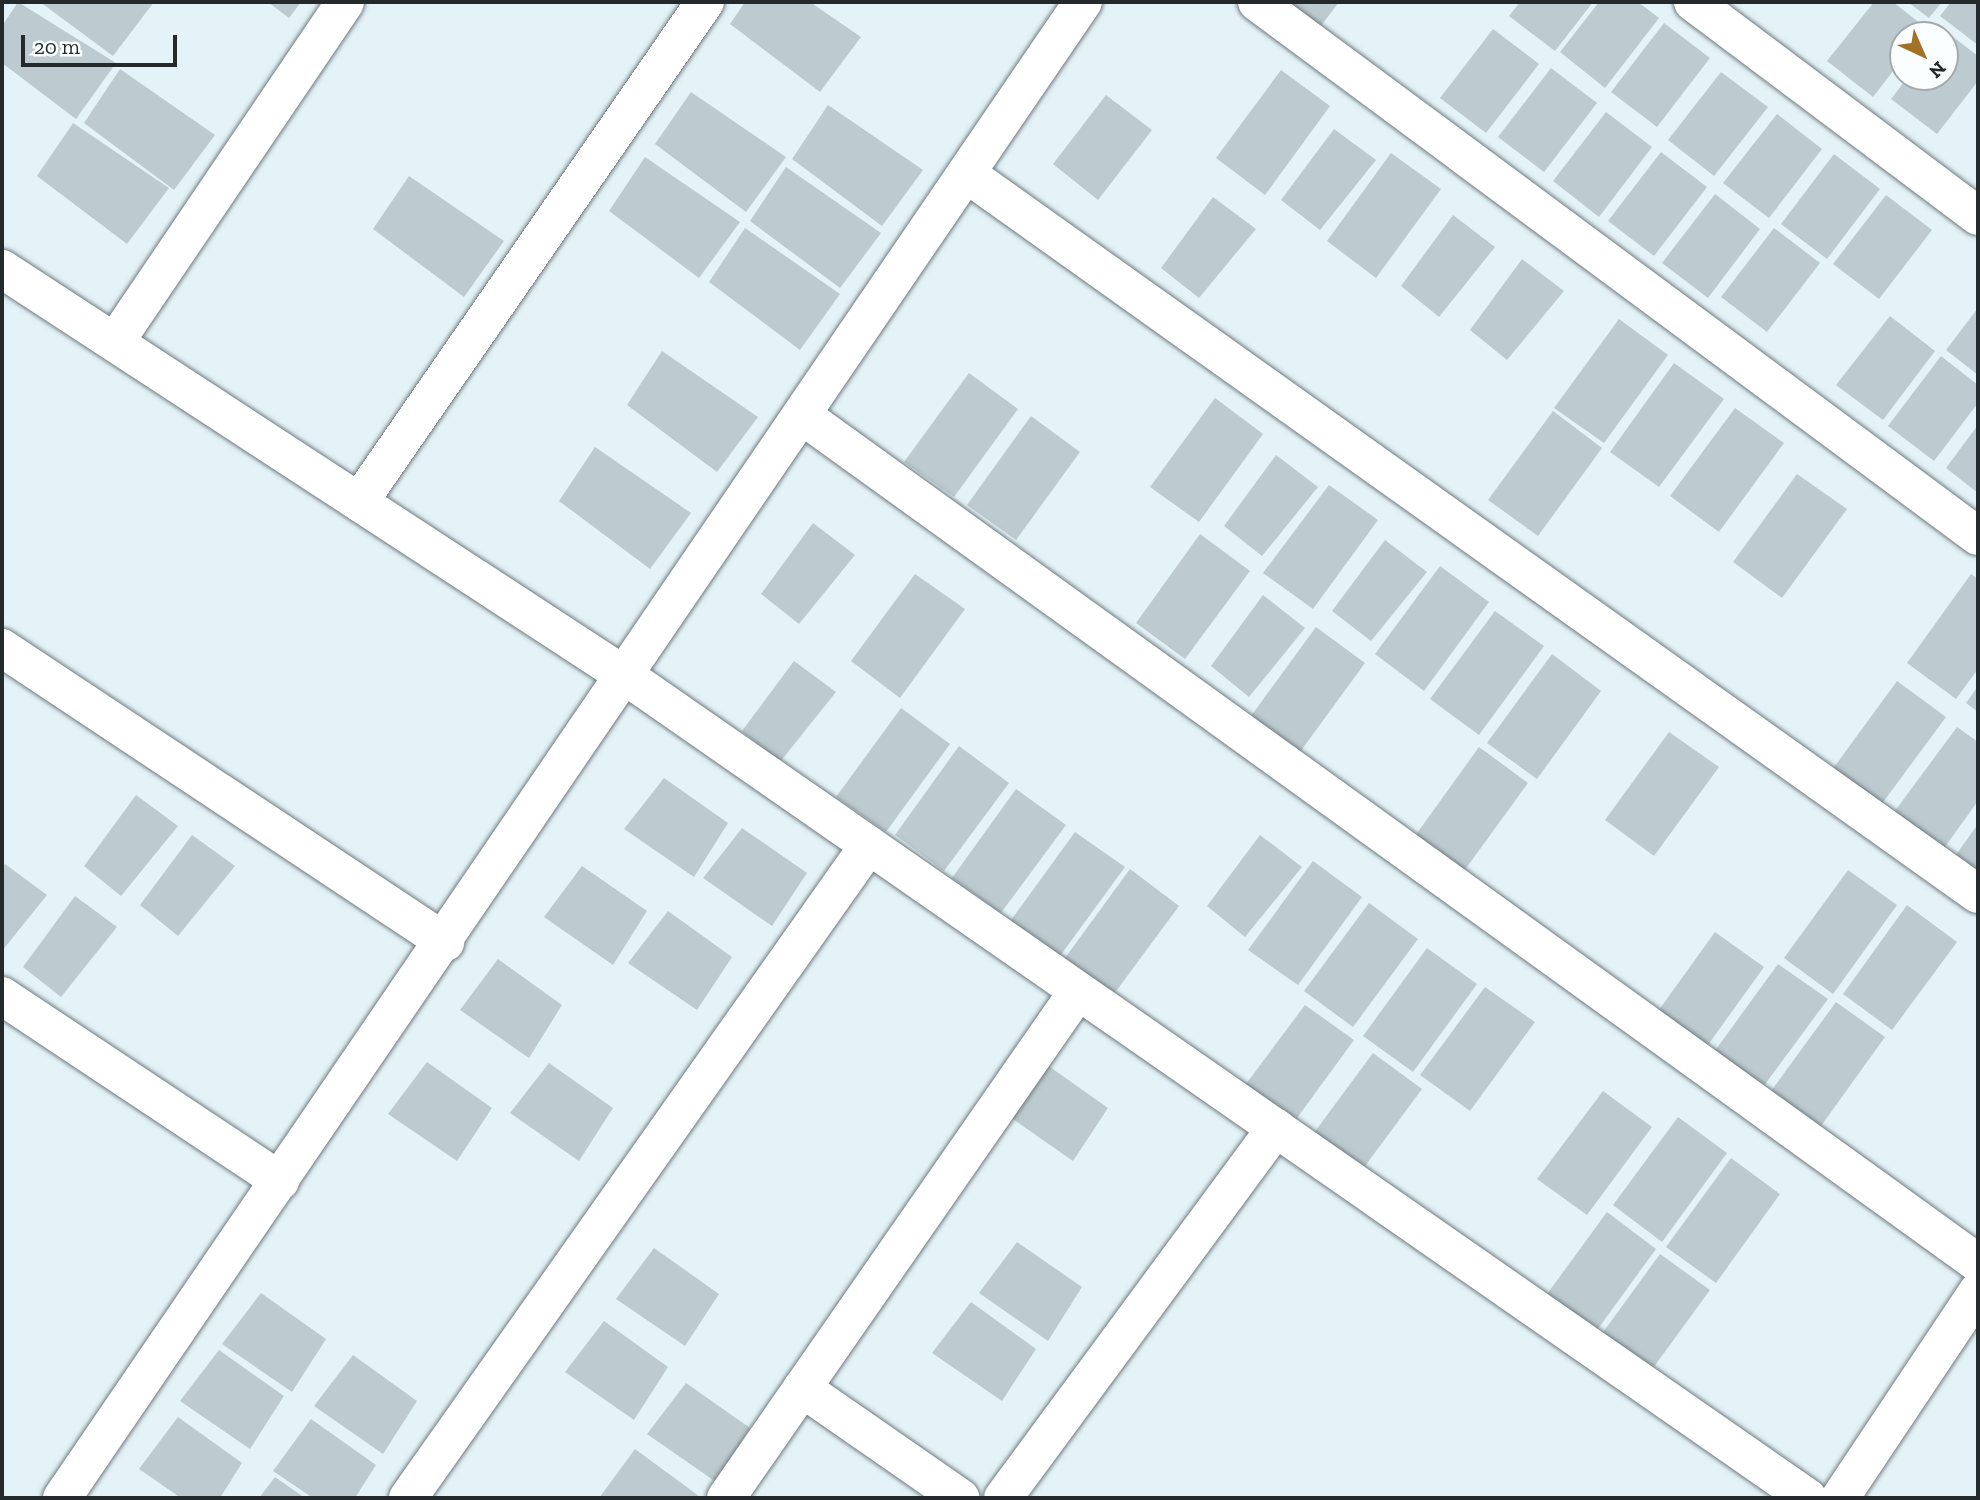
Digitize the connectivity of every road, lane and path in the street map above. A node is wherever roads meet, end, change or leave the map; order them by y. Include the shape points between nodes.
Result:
1 (345, 2) edge
2 (705, 2) edge
3 (1083, 2) edge
4 (1257, 2) edge
5 (1693, 2) edge
6 (967, 174) junction
7 (1978, 216) edge
8 (2, 268) edge
9 (115, 342) junction
10 (803, 416) junction
11 (359, 502) junction
12 (1978, 536) edge
13 (2, 648) edge
14 (627, 677) junction
15 (869, 845) junction
16 (1978, 894) edge
17 (444, 942) junction
18 (1079, 991) junction
19 (2, 996) edge
20 (1276, 1128) junction
21 (281, 1181) junction
22 (1978, 1263) edge
23 (1978, 1291) edge
24 (802, 1388) junction
25 (62, 1498) edge
26 (408, 1498) edge
27 (726, 1498) edge
28 (960, 1498) edge
29 (1003, 1498) edge
30 (1808, 1498) edge
31 (1840, 1498) edge

1 - 9 street
2 - 11 street
3 - 6 street
4 - 12 street
5 - 7 street
6 - 10 street
6 - 16 street
8 - 9 street
9 - 11 street
10 - 14 street
10 - 22 street
11 - 14 street
13 - 17 street
14 - 15 street
14 - 17 street
15 - 18 street
15 - 26 street
17 - 21 street
18 - 20 street
18 - 24 street
19 - 21 street
20 - 29 street
20 - 30 street
21 - 25 street
23 - 31 street
24 - 27 street
24 - 28 street

